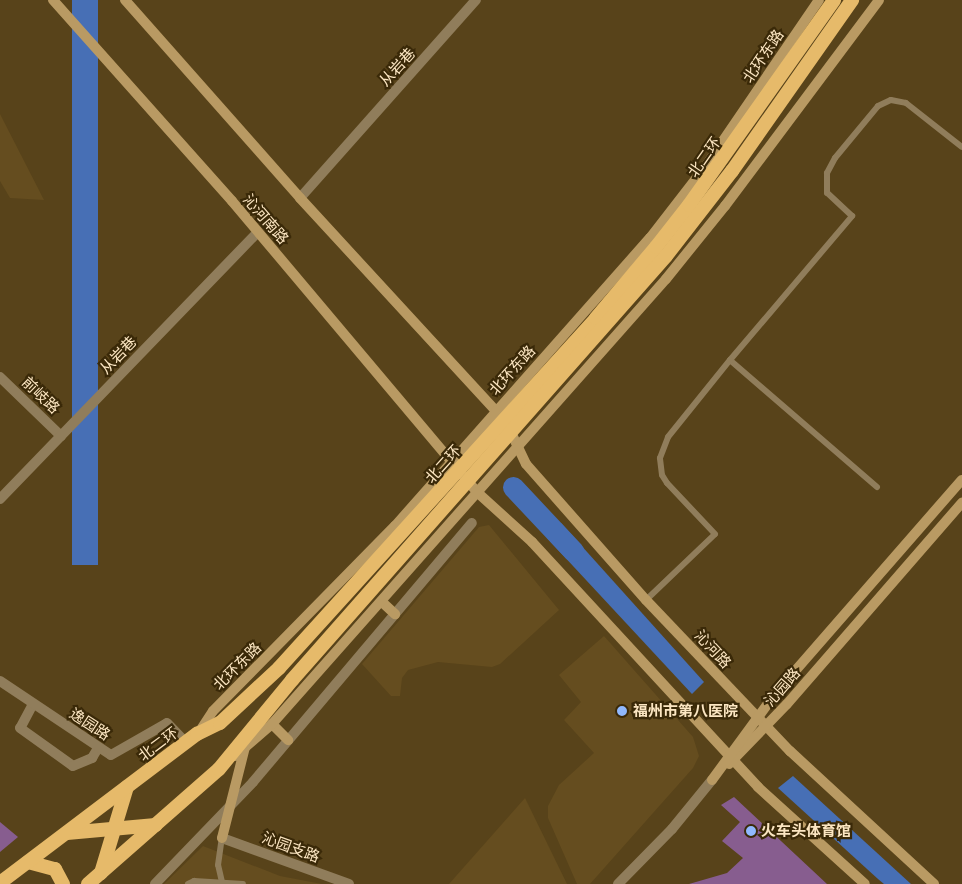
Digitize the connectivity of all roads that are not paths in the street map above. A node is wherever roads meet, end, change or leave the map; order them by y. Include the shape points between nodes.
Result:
1 (54, 0) edge
2 (125, 0) edge
3 (476, 0) edge
4 (819, 0) edge
5 (834, 0) edge
6 (852, 0) edge
7 (879, 0) edge
8 (962, 147) edge
9 (300, 198) junction
10 (258, 232) junction
11 (730, 360) junction
12 (0, 377) edge
13 (496, 411) junction
14 (61, 436) junction
15 (517, 448) junction
16 (453, 460) junction
17 (962, 480) edge
18 (877, 487) dead end
19 (478, 493) junction
20 (0, 498) edge
21 (962, 503) edge
22 (472, 523) dead end
23 (646, 600) junction
24 (382, 602) junction
25 (395, 614) junction
26 (0, 681) edge
27 (33, 704) junction
28 (757, 718) junction
29 (272, 724) junction
30 (766, 727) junction
31 (192, 739) junction
32 (288, 740) junction
33 (246, 747) junction
34 (98, 748) junction
35 (731, 757) junction
36 (219, 769) junction
37 (712, 780) joint
38 (127, 787) junction
39 (230, 806) junction
40 (156, 825) junction
41 (114, 828) junction
42 (66, 833) junction
43 (222, 838) junction
44 (28, 862) junction
45 (100, 873) junction
46 (5, 879) dead end
47 (222, 882) junction
48 (62, 884) edge
49 (88, 884) edge
50 (154, 884) edge
51 (188, 884) edge
52 (243, 884) edge
53 (349, 884) edge
54 (618, 884) edge
55 (865, 884) edge
56 (934, 884) edge

1 - 10 main road, 沁河南路
2 - 9 main road
3 - 9 street, 从岩巷
4 - 13 main road, 北环东路 via 675,208
5 - 31 highway, 北二环, bridge via 690,205 596,318 279,668 220,723
6 - 36 highway, 北二环, bridge via 737,164 666,256 292,680
7 - 15 main road via 720,213
8 - 11 lane via 906,103 891,100 878,106 835,158 827,173 827,193 852,216
9 - 13 main road
10 - 14 street, 从岩巷
10 - 16 main road, 沁河南路
11 - 18 lane
11 - 23 lane via 668,436 660,458 662,475 667,483 715,534
12 - 14 street, 前岐路
13 - 15 main road, 沁河路 via 507,424
13 - 16 main road, 北环东路
14 - 20 street, 从岩巷
15 - 19 main road
15 - 23 main road, 沁河路 via 526,464
16 - 19 main road
16 - 31 main road, 北环东路 via 395,526 213,710
17 - 28 main road
19 - 24 main road
19 - 35 main road via 532,542
21 - 30 main road, 沁园路
22 - 25 street
23 - 28 main road, 沁河路
24 - 25 main road
24 - 29 main road
25 - 32 street
26 - 27 street, 逸园路
27 - 34 street, 逸园路
27 - 34 street via 20,728 73,766 92,758
28 - 30 main road, 沁河路
28 - 35 main road
29 - 32 main road
29 - 33 main road
30 - 35 main road, 沁园路
30 - 56 main road, 沁河路
31 - 34 street, 逸园路 via 167,723 111,755
31 - 38 highway, 北二环
32 - 39 street
33 - 36 main road
33 - 39 main road
35 - 37 main road, 沁园路
35 - 55 main road via 772,800
36 - 40 highway, 北二环
37 - 54 street, 沁园路 via 672,829
38 - 41 highway
38 - 42 highway, 北二环
39 - 43 main road
39 - 50 street
40 - 41 highway
40 - 45 highway, 北二环
41 - 42 highway
41 - 45 highway
42 - 44 highway, 北二环
43 - 47 lane via 218,865
43 - 53 street, 沁园支路
44 - 46 highway, 北二环
44 - 48 highway via 55,869
45 - 49 highway, 北二环
47 - 51 lane
47 - 52 lane

